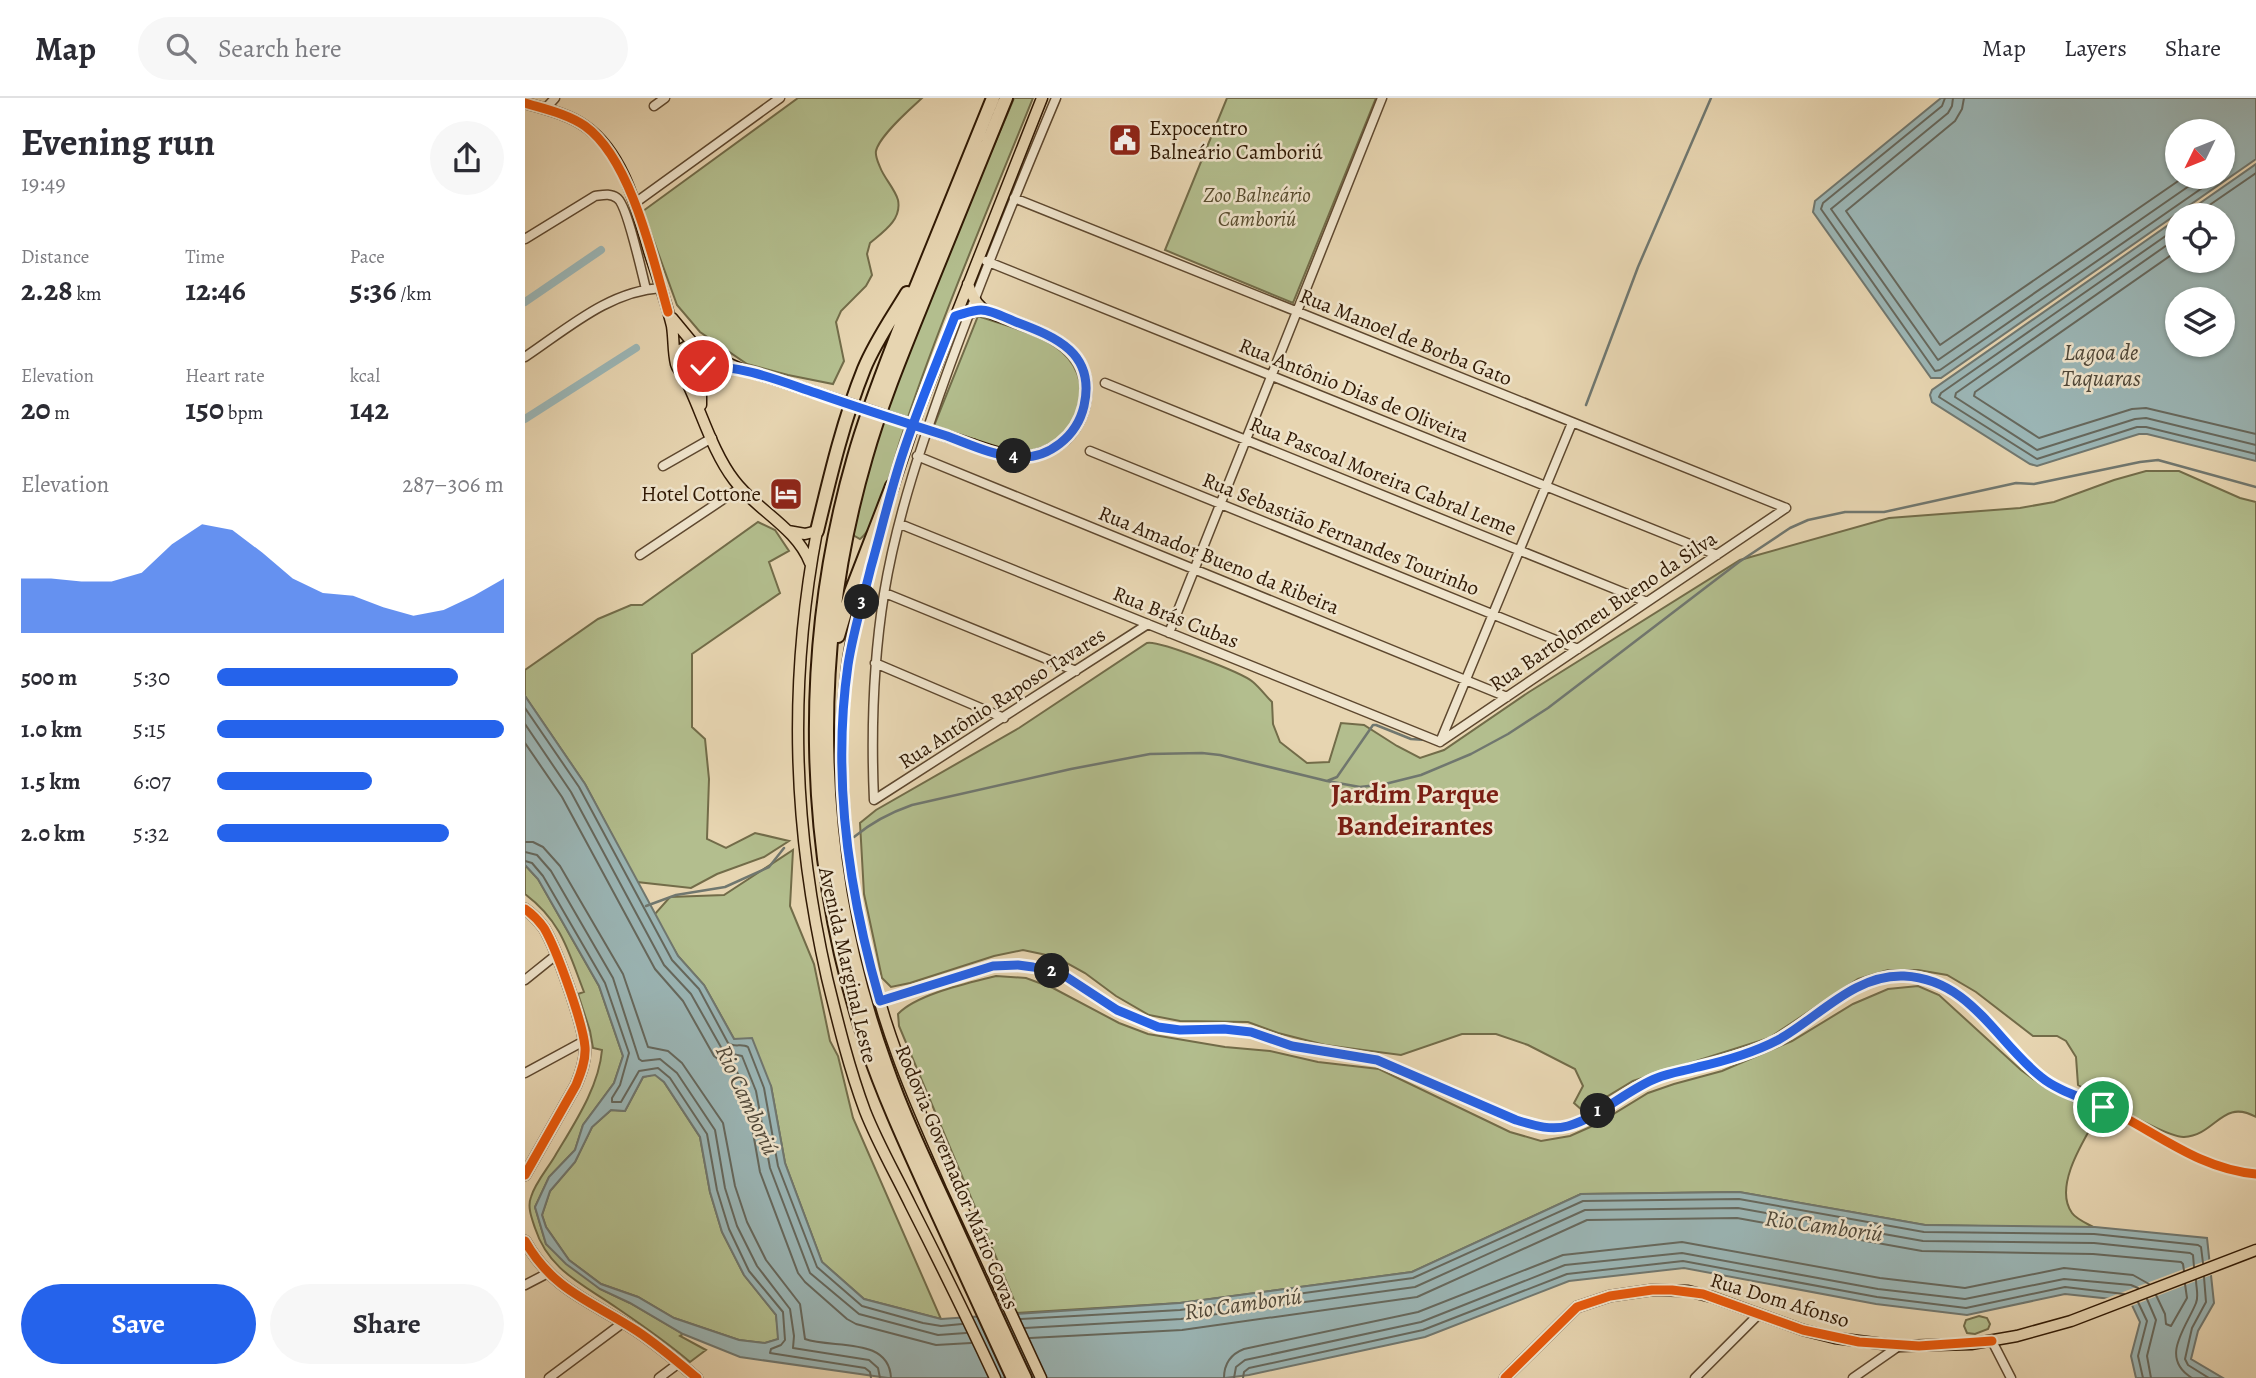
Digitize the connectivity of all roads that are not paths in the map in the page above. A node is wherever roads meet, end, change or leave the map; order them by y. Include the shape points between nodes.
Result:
1 (555, 98) edge
2 (665, 98) edge
3 (780, 98) edge
4 (993, 98) edge
5 (1006, 98) edge
6 (1042, 98) edge
7 (1056, 98) edge
8 (1383, 98) edge
9 (525, 103) edge
10 (654, 106) dead end
11 (545, 109) junction
12 (1014, 198) junction
13 (635, 203) junction
14 (994, 218) junction
15 (525, 239) edge
16 (986, 259) junction
17 (924, 266) junction
18 (968, 284) junction
19 (661, 288) junction
20 (646, 289) junction
21 (974, 299) junction
22 (982, 310) junction
23 (668, 312) junction
24 (969, 313) junction
25 (1297, 313) junction
26 (955, 316) junction
27 (699, 349) junction
28 (676, 356) junction
29 (525, 357) edge
30 (702, 368) junction
31 (741, 369) junction
32 (682, 372) junction
33 (1272, 375) junction
34 (1105, 383) dead end
35 (702, 412) junction
36 (1572, 422) junction
37 (712, 438) junction
38 (1246, 440) junction
39 (1090, 451) dead end
40 (917, 456) junction
41 (663, 466) dead end
42 (893, 486) junction
43 (1546, 486) junction
44 (740, 488) junction
45 (1220, 503) junction
46 (1786, 508) joint
47 (900, 524) junction
48 (788, 531) junction
49 (817, 531) junction
50 (1519, 551) junction
51 (641, 555) dead end
52 (1717, 555) junction
53 (810, 564) junction
54 (1194, 569) junction
55 (885, 593) junction
56 (1647, 602) junction
57 (1493, 614) junction
58 (1148, 624) junction
59 (1169, 632) junction
60 (1578, 649) junction
61 (875, 663) junction
62 (829, 667) junction
63 (1076, 671) junction
64 (1466, 680) junction
65 (1507, 697) junction
66 (1005, 718) junction
67 (1440, 742) junction
68 (525, 909) edge
69 (556, 955) junction
70 (525, 980) edge
71 (880, 1001) junction
72 (584, 1041) junction
73 (525, 1073) edge
74 (2256, 1174) edge
75 (525, 1175) edge
76 (525, 1241) edge
77 (2256, 1250) edge
78 (548, 1273) junction
79 (976, 1284) junction
80 (525, 1285) edge
81 (1759, 1314) junction
82 (624, 1322) junction
83 (1992, 1341) junction
84 (1899, 1346) junction
85 (679, 1363) junction
86 (549, 1378) edge
87 (659, 1378) edge
88 (697, 1378) edge
89 (995, 1378) edge
90 (1013, 1378) edge
91 (1025, 1378) edge
92 (1041, 1378) edge
93 (1505, 1378) edge
94 (1695, 1378) edge
95 (1853, 1378) edge
96 (2011, 1378) edge

1 - 11 street
2 - 10 street
3 - 13 street
4 - 17 highway, Rodovia Governador Mário Covas
5 - 62 highway, Rodovia Governador Mário Covas via 868,448 841,566
6 - 14 main road
7 - 12 street
8 - 25 street
9 - 11 main road
11 - 13 main road via 573,119 595,134
12 - 14 street
12 - 16 street
12 - 25 street, Rua Manoel de Borba Gato
13 - 19 main road
14 - 16 main road via 984,243
15 - 20 street via 595,196 616,197
16 - 18 main road
16 - 21 street
16 - 33 street, Rua Antônio Dias de Oliveira
17 - 49 highway via 865,369
17 - 79 highway, Rodovia Governador Mário Covas via 867,415 839,517 818,656 817,783 831,903 857,1016 890,1107
18 - 21 main road
18 - 26 main road
19 - 20 street
19 - 23 main road
20 - 29 street via 605,304
21 - 22 main road
21 - 24 street
22 - 24 main road
22 - 31 main road, bridge via 1061,341 1079,363 1086,398 1080,422 1065,440 1044,453 1018,457 974,445
23 - 27 main road
23 - 28 main road
24 - 26 main road
24 - 40 street
25 - 33 street
25 - 36 street, Rua Manoel de Borba Gato
26 - 42 main road
27 - 28 main road via 687,346
27 - 30 main road via 704,358
27 - 31 main road
28 - 32 main road
30 - 31 main road
30 - 32 main road via 694,374
30 - 35 main road
32 - 35 main road
33 - 38 street
33 - 43 street, Rua Antônio Dias de Oliveira
34 - 38 street, Rua Pascoal Moreira Cabral Leme
35 - 37 main road
36 - 43 street
36 - 46 street, Rua Manoel de Borba Gato
37 - 41 street
37 - 44 main road
38 - 45 street
38 - 50 street, Rua Pascoal Moreira Cabral Leme
39 - 45 street, Rua Sebastião Fernandes Tourinho
40 - 47 street
40 - 54 street, Rua Amador Bueno da Ribeira
42 - 62 highway via 848,601
42 - 71 main road via 852,638 842,768 851,867
43 - 50 street
43 - 52 street, Rua Antônio Dias de Oliveira
44 - 48 main road
44 - 51 street
45 - 54 street
45 - 57 street, Rua Sebastião Fernandes Tourinho
46 - 52 street, Rua Bartolomeu Bueno da Silva
47 - 55 street
47 - 58 street, Rua Brás Cubas
48 - 49 main road
48 - 53 main road
49 - 53 main road, Avenida Marginal Leste
50 - 56 street, Rua Pascoal Moreira Cabral Leme
50 - 57 street
52 - 56 street, Rua Bartolomeu Bueno da Silva
53 - 89 main road, Avenida Marginal Leste via 798,670 799,791 805,862 839,1026 866,1112
54 - 59 street
54 - 64 street, Rua Amador Bueno da Ribeira
55 - 61 street
55 - 63 street
56 - 60 street, Rua Bartolomeu Bueno da Silva
57 - 60 street, Rua Sebastião Fernandes Tourinho
57 - 64 street
58 - 59 street, Rua Brás Cubas
58 - 63 street, Rua Antônio Raposo Tavares
59 - 67 street, Rua Brás Cubas
60 - 65 street, Rua Bartolomeu Bueno da Silva
61 - 66 street
61 - 66 street, Rua Antônio Raposo Tavares via 874,800
62 - 79 highway, Rodovia Governador Mário Covas via 831,823 839,892 855,965 899,1102
63 - 66 street, Rua Antônio Raposo Tavares
64 - 65 street, Rua Amador Bueno da Ribeira
64 - 67 street
65 - 67 street, Rua Bartolomeu Bueno da Silva
68 - 69 main road via 542,925
69 - 70 street
69 - 72 main road
71 - 74 street via 993,966 1033,967 1062,974 1117,1010 1158,1027 1251,1032 1292,1046 1377,1060 1516,1120 1555,1128 1589,1116 1657,1078 1776,1041 1854,988 1903,976 1927,981 1970,1003 2045,1080 2201,1161
71 - 92 main road via 915,1101
72 - 73 street
72 - 75 main road via 584,1061 576,1084
76 - 78 main road
77 - 83 main road, Rua Dom Afonso via 2087,1315
78 - 80 street
78 - 82 main road via 572,1293
79 - 90 highway, Rodovia Governador Mário Covas
79 - 91 highway, Rodovia Governador Mário Covas
81 - 84 main road, Rua Dom Afonso via 1817,1334
81 - 93 main road, Rua Dom Afonso via 1688,1291 1610,1296 1577,1307
81 - 94 street
82 - 85 main road
82 - 86 street
83 - 84 main road, Rua Dom Afonso
83 - 96 street
84 - 95 street
85 - 87 street
85 - 88 main road

